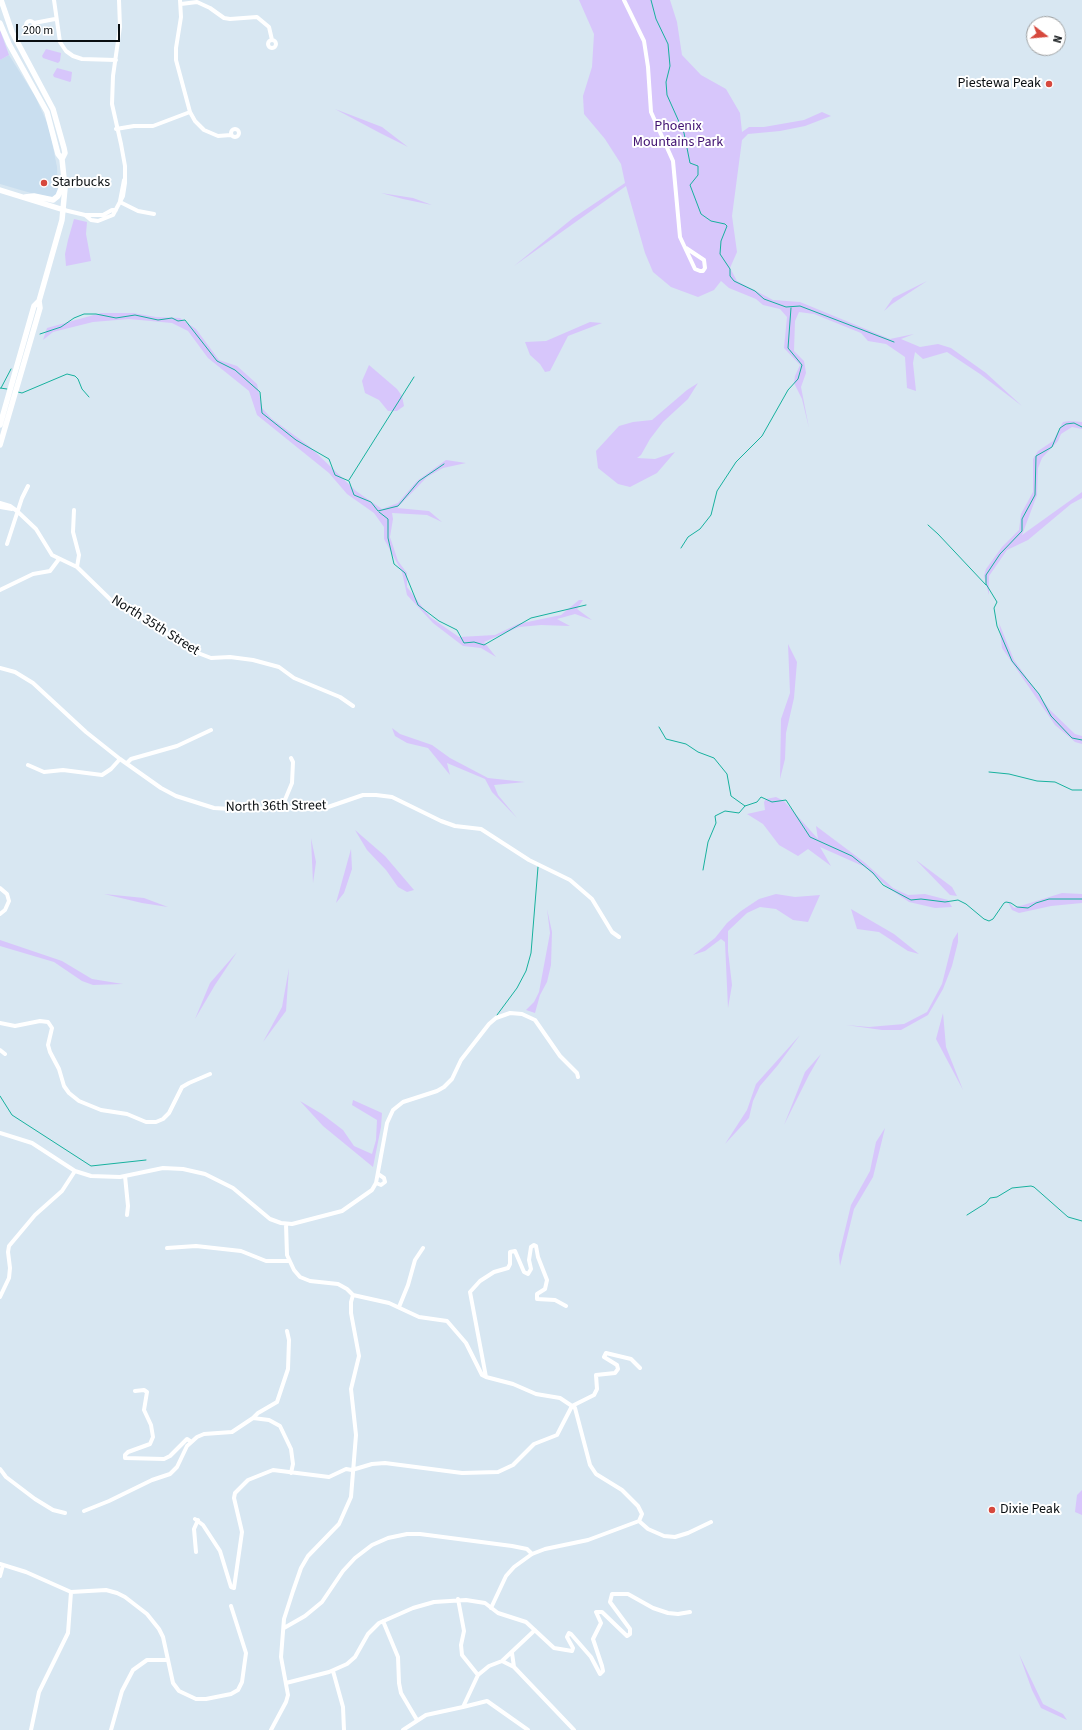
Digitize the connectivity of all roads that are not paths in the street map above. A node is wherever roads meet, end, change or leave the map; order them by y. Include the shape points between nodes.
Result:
1 (2, 0) edge
2 (54, 0) edge
3 (119, 0) edge
4 (624, 0) edge
5 (181, 2) edge
6 (55, 19) junction
7 (0, 23) edge
8 (34, 23) dead end
9 (272, 40) dead end
10 (116, 60) junction
11 (190, 112) junction
12 (116, 129) junction
13 (231, 135) dead end
14 (62, 159) junction
15 (65, 179) junction
16 (0, 190) edge
17 (24, 198) junction
18 (120, 202) junction
19 (64, 210) junction
20 (154, 214) dead end
21 (686, 248) junction
22 (12, 394) junction
23 (0, 425) edge
24 (0, 445) edge
25 (28, 486) dead end
26 (0, 503) edge
27 (0, 506) edge
28 (13, 509) junction
29 (74, 510) dead end
30 (17, 511) junction
31 (7, 544) dead end
32 (59, 559) junction
33 (77, 567) junction
34 (0, 590) edge
35 (0, 668) edge
36 (352, 706) dead end
37 (211, 730) dead end
38 (291, 758) dead end
39 (120, 759) junction
40 (128, 763) junction
41 (28, 765) dead end
42 (282, 807) junction
43 (0, 888) edge
44 (0, 914) edge
45 (619, 937) dead end
46 (0, 1023) edge
47 (0, 1050) edge
48 (5, 1054) dead end
49 (210, 1074) dead end
50 (578, 1077) dead end
51 (0, 1133) edge
52 (75, 1171) junction
53 (378, 1174) junction
54 (125, 1176) junction
55 (376, 1183) junction
56 (127, 1215) dead end
57 (286, 1224) junction
58 (167, 1248) dead end
59 (423, 1248) dead end
60 (288, 1261) junction
61 (353, 1295) junction
62 (0, 1297) edge
63 (566, 1306) dead end
64 (399, 1307) junction
65 (287, 1331) dead end
66 (640, 1368) dead end
67 (486, 1378) junction
68 (135, 1391) dead end
69 (572, 1406) junction
70 (253, 1418) junction
71 (190, 1441) junction
72 (0, 1470) edge
73 (352, 1470) junction
74 (291, 1473) junction
75 (84, 1511) dead end
76 (65, 1513) dead end
77 (639, 1521) junction
78 (710, 1522) dead end
79 (196, 1552) dead end
80 (532, 1554) junction
81 (1, 1564) edge
82 (0, 1576) edge
83 (71, 1592) junction
84 (458, 1599) junction
85 (231, 1606) dead end
86 (491, 1608) junction
87 (690, 1612) dead end
88 (383, 1621) junction
89 (284, 1628) junction
90 (535, 1630) junction
91 (512, 1653) junction
92 (167, 1660) junction
93 (502, 1661) junction
94 (514, 1667) junction
95 (333, 1671) junction
96 (478, 1675) junction
97 (286, 1683) junction
98 (463, 1707) junction
99 (417, 1720) junction
100 (31, 1730) edge
101 (111, 1730) edge
102 (271, 1730) edge
103 (344, 1730) edge
104 (402, 1730) edge
105 (528, 1730) edge
106 (574, 1730) edge

1 - 14 main road via 12,32 53,109 65,153
2 - 6 street
3 - 10 street via 120,27
4 - 21 street via 644,41 649,71 651,112 673,161 679,230
5 - 9 street via 197,2 224,18 257,17 269,27
5 - 11 street via 182,17 176,60
6 - 8 street
6 - 10 street via 60,42 69,54 82,59
7 - 14 main road via 47,112 58,154
10 - 12 street via 111,91
11 - 12 street via 153,126
11 - 13 street via 195,121 208,132 218,136
12 - 18 street via 125,166
14 - 15 main road
15 - 17 main road via 55,199 34,196
15 - 19 main road
16 - 17 main road
17 - 19 main road
18 - 19 street via 116,210 112,210 107,216 85,216
18 - 20 street via 138,211
19 - 22 main road via 39,301 34,306
21 - 21 street via 695,268 703,271 704,260
22 - 23 main road
22 - 24 main road
25 - 30 street
26 - 28 street, North 35th Street
27 - 28 street, North 35th Street
28 - 30 street, North 35th Street
29 - 33 street via 73,532 79,555
30 - 31 street
30 - 32 street, North 35th Street via 36,529 49,553
32 - 33 street, North 35th Street
32 - 34 street via 50,571 33,574
33 - 36 street, North 35th Street via 115,604 140,616 198,653 211,658 253,660 279,667 294,678 340,697
35 - 39 street, North 36th Street via 15,672 33,683 86,732
37 - 40 street via 177,746 131,759
38 - 42 street via 292,783
39 - 40 street, North 36th Street
39 - 41 street via 102,775 63,770 44,772
40 - 42 street, North 36th Street via 171,794 205,806 246,810
42 - 45 street, North 36th Street via 328,807 363,795 382,795 399,799 455,826 482,829 529,860 581,888 599,909 612,932
43 - 44 street via 7,894 8,901 5,910
46 - 49 street via 15,1026 48,1022 52,1028 48,1045 50,1052 69,1093 79,1101 101,1110 128,1114 146,1122 163,1119 169,1113 182,1087
47 - 48 street
50 - 53 street via 535,1020 522,1014 510,1013 496,1018 466,1054 452,1079 444,1087 404,1102 394,1110 387,1123
51 - 52 street via 36,1146
52 - 54 street via 103,1177
52 - 62 street via 62,1191 35,1214 9,1246 10,1273
53 - 55 street
53 - 55 street via 385,1182 381,1185
54 - 56 street
54 - 57 street via 162,1168 200,1172 233,1188 270,1219
55 - 57 street via 372,1190 342,1211
57 - 60 street
58 - 60 street via 196,1246 240,1252 266,1261
59 - 64 street via 415,1260
60 - 61 street via 300,1277 340,1285
61 - 64 street
61 - 73 street via 351,1313 359,1356 351,1389 356,1435
63 - 67 street via 555,1300 537,1298 537,1294 545,1289 547,1280 536,1246 531,1247 531,1269 528,1274 524,1272 515,1251 510,1252 508,1268 494,1272 480,1281 470,1292
64 - 67 street via 419,1316 442,1319 449,1323 466,1343
65 - 70 street via 288,1369 279,1398
66 - 69 street via 631,1359 606,1353 604,1357 617,1365 618,1369 612,1375 596,1375 597,1389 594,1395
67 - 69 street via 513,1384 542,1396 560,1398
68 - 71 street via 146,1392 144,1410 153,1437 150,1444 128,1452 124,1458 164,1459 187,1439
69 - 73 street via 557,1435 534,1444 516,1462 498,1472 462,1473 385,1463
69 - 77 street via 593,1470 622,1490 636,1504 641,1511
70 - 71 street via 232,1432 204,1434
70 - 74 street via 269,1420 280,1426 291,1449
71 - 75 street via 174,1471
72 - 76 street via 35,1499
73 - 74 street via 346,1469 329,1477
73 - 89 street via 354,1484 350,1504 339,1524 314,1548 300,1568
74 - 79 street via 280,1470 266,1472 244,1482 235,1493 242,1532 234,1588 231,1587 220,1551 204,1525 197,1519 194,1529
77 - 78 street via 648,1529 664,1536 675,1537
77 - 80 street via 588,1540
80 - 86 street via 506,1576
80 - 89 street via 527,1549 512,1546 420,1534 388,1538 358,1555 343,1571 322,1602
81 - 82 street
81 - 83 street via 29,1573
83 - 92 street via 112,1591 135,1604 159,1629
83 - 100 street via 68,1633 39,1692
84 - 86 street via 476,1601
84 - 88 street via 428,1603
84 - 96 street via 464,1632 462,1655
85 - 92 street via 246,1653 244,1676 238,1690 225,1696 192,1698 175,1686
86 - 90 street via 498,1613 526,1622
87 - 90 street via 668,1613 628,1594 612,1594 610,1602 630,1629 630,1634 627,1636 602,1612 596,1612 601,1622 593,1639 603,1671 600,1674 591,1657 573,1635 568,1634 573,1648 569,1651 552,1647
88 - 95 street via 371,1630 355,1657
88 - 99 street via 398,1657 398,1683 401,1693
89 - 97 street via 282,1666
90 - 91 street
91 - 93 street
91 - 94 street
92 - 101 street via 147,1660 133,1670 122,1691
93 - 94 street
93 - 96 street via 489,1666
94 - 106 street
95 - 97 street
95 - 103 street via 343,1707
96 - 98 street
97 - 102 street via 286,1702
98 - 99 street
98 - 105 street via 487,1701
99 - 104 street

